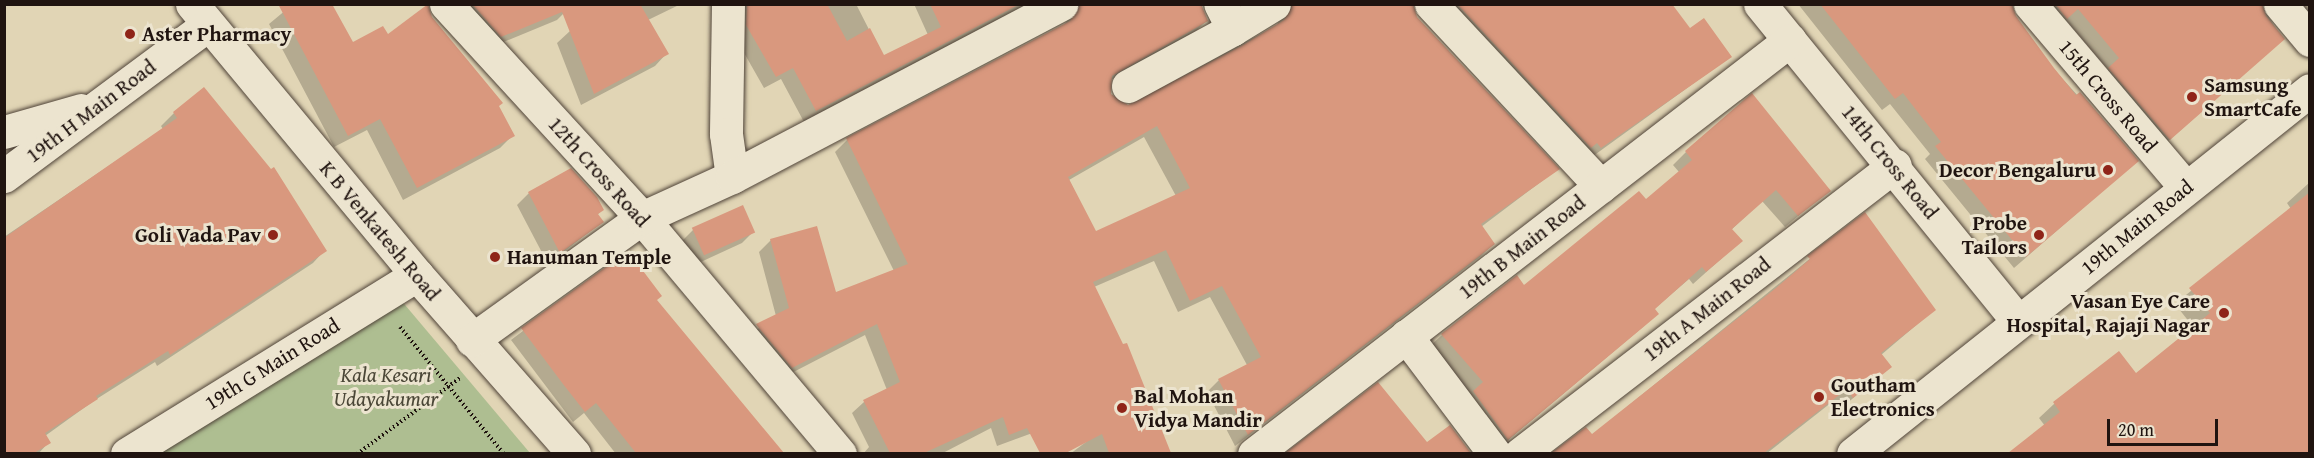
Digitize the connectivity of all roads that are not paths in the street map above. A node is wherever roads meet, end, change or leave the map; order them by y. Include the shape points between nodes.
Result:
1 (446, 4) edge
2 (728, 4) edge
3 (1061, 4) edge
4 (1274, 4) edge
5 (1431, 4) edge
6 (1760, 4) edge
7 (2031, 4) edge
8 (2280, 4) edge
9 (199, 15) edge
10 (1226, 17) edge
11 (1790, 40) junction
12 (2310, 40) edge
13 (1128, 86) dead end
14 (2310, 90) edge
15 (102, 104) junction
16 (4, 132) edge
17 (1894, 165) junction
18 (4, 176) edge
19 (732, 177) junction
20 (1601, 186) junction
21 (2186, 188) junction
22 (642, 218) junction
23 (417, 275) junction
24 (2018, 322) junction
25 (1406, 336) junction
26 (480, 349) junction
27 (562, 449) edge
28 (127, 453) edge
29 (840, 453) edge
30 (1254, 453) edge
31 (1495, 453) edge
32 (1520, 453) edge
33 (1853, 453) edge

1 - 22 street, 12th Cross Road
2 - 19 street via 726,134
3 - 19 street
4 - 10 street
5 - 20 street
6 - 11 street, 14th Cross Road
7 - 21 street, 15th Cross Road
8 - 12 street
9 - 15 street, 19th H Main Road
9 - 23 street, K B Venkatesh Road
10 - 13 street
11 - 17 street, 14th Cross Road
11 - 20 street, 19th B Main Road
14 - 21 street, 19th Main Road
15 - 16 street
15 - 18 street, 19th H Main Road
17 - 24 street, 14th Cross Road
17 - 32 street, 19th A Main Road
19 - 22 street
20 - 25 street, 19th B Main Road
21 - 24 street, 19th Main Road
22 - 26 street
22 - 29 street, 12th Cross Road
23 - 26 street, K B Venkatesh Road
23 - 28 street, 19th G Main Road
24 - 33 street, 19th Main Road
25 - 30 street, 19th B Main Road
25 - 31 street
26 - 27 street, K B Venkatesh Road

